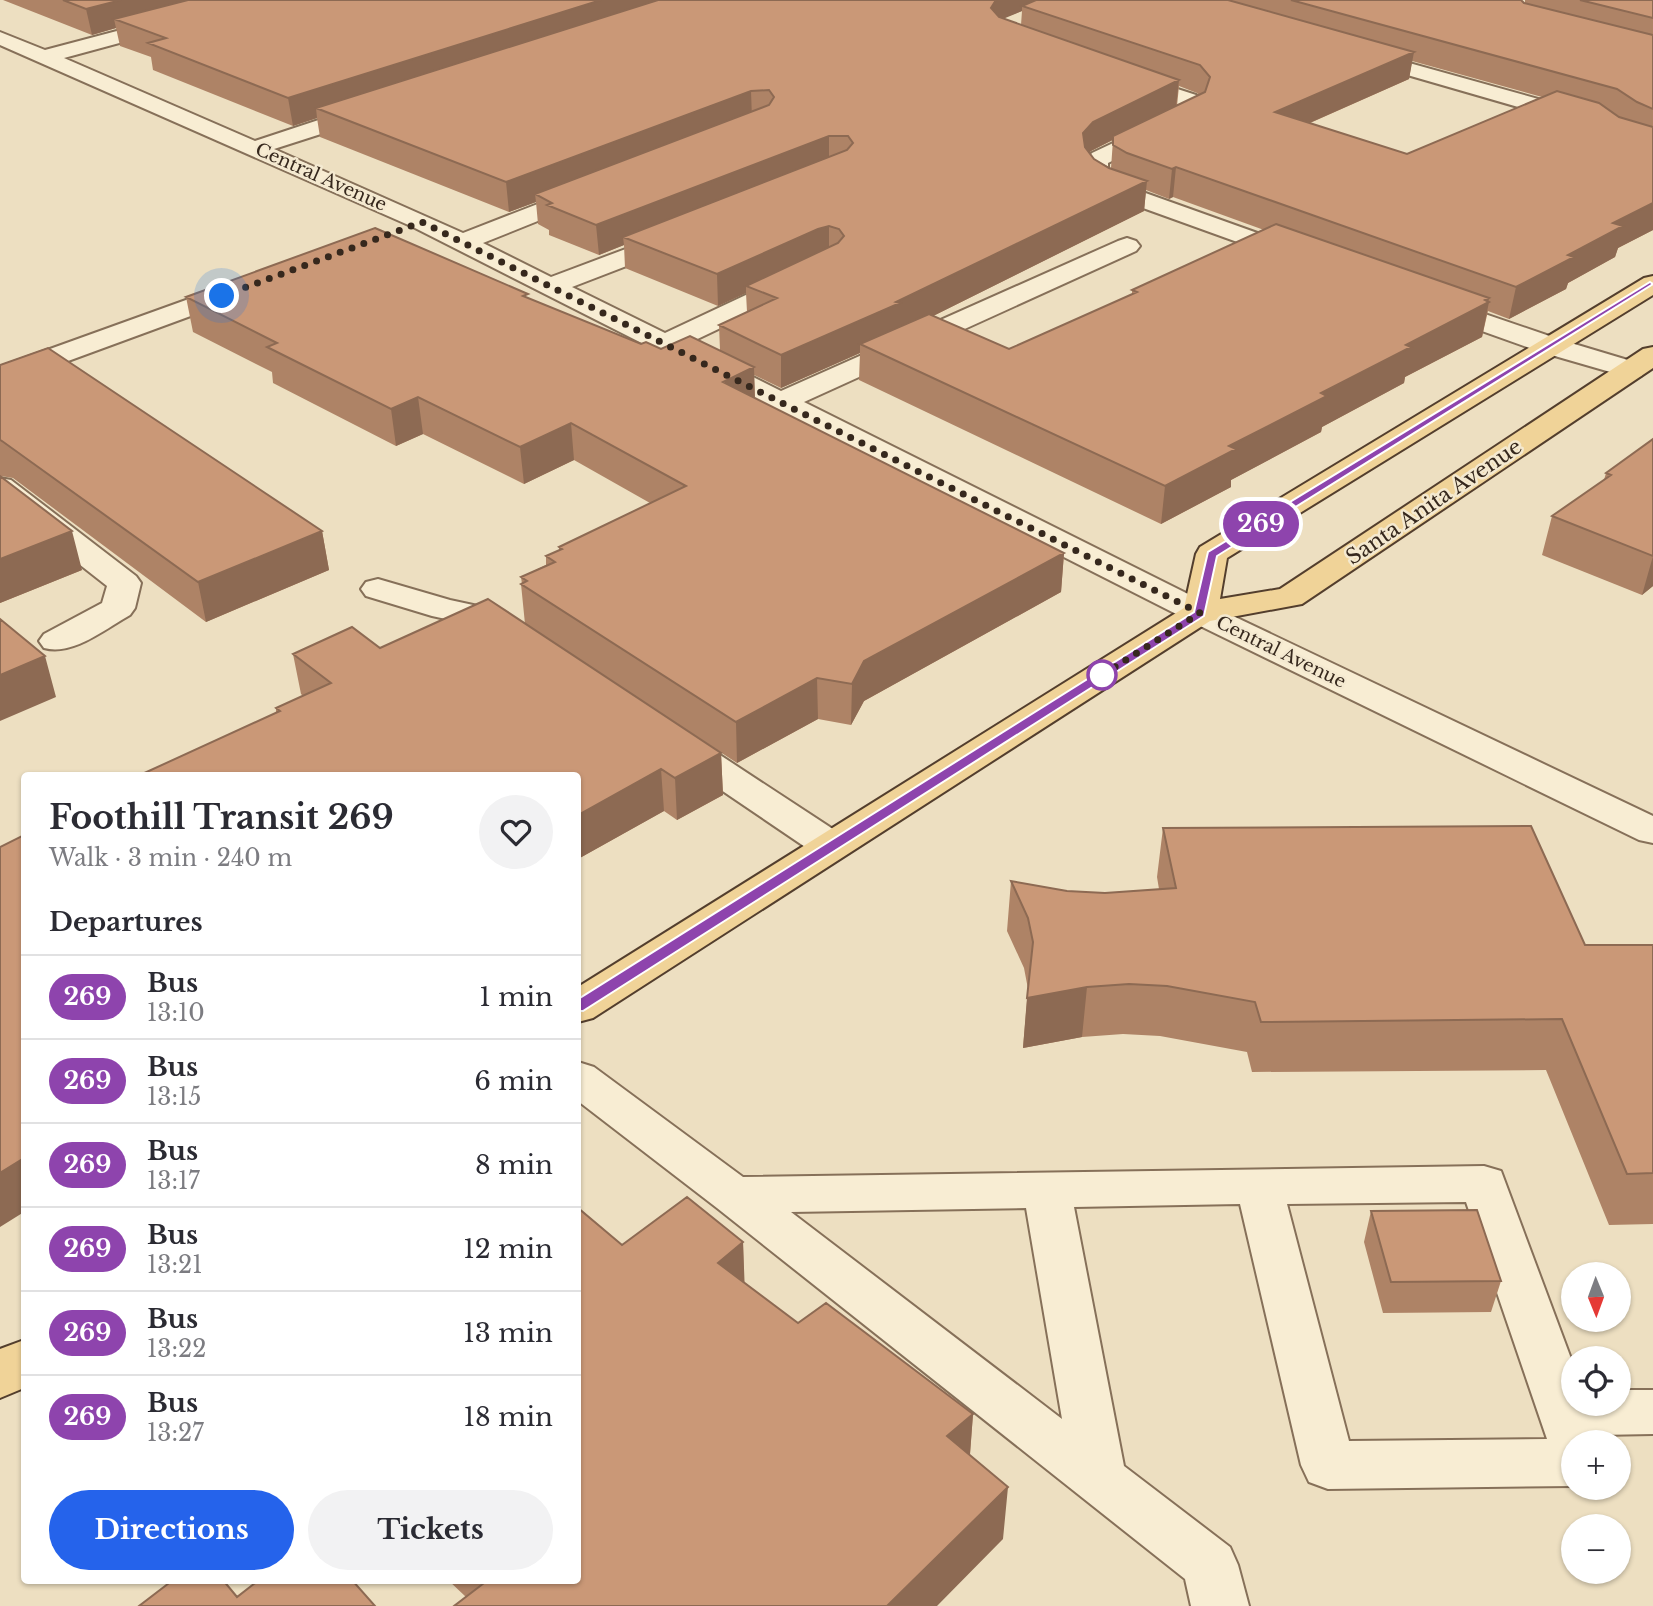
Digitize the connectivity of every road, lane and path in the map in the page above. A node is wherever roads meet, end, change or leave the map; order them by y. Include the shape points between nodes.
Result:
1 (256, 0) edge
2 (0, 38) edge
3 (1338, 49) edge
4 (44, 57) junction
5 (1110, 73) edge
6 (388, 104) edge
7 (255, 148) junction
8 (1653, 148) edge
9 (610, 184) edge
10 (422, 222) junction
11 (690, 232) edge
12 (383, 236) edge
13 (462, 242) junction
14 (1126, 246) dead end
15 (1323, 265) edge
16 (815, 273) edge
17 (254, 284) edge
18 (1653, 284) edge
19 (550, 286) junction
20 (1414, 297) edge
21 (665, 344) junction
22 (1551, 346) junction
23 (46, 360) junction
24 (1642, 363) edge
25 (78, 376) edge
26 (0, 377) edge
27 (781, 402) junction
28 (0, 487) edge
29 (377, 589) dead end
30 (1200, 613) junction
31 (56, 641) dead end
32 (531, 646) edge
33 (650, 726) edge
34 (1653, 831) edge
35 (831, 846) junction
36 (581, 1005) edge
37 (581, 1080) edge
38 (1259, 1186) junction
39 (1047, 1189) junction
40 (734, 1195) junction
41 (21, 1363) edge
42 (0, 1376) edge
43 (1653, 1412) edge
44 (1568, 1430) edge
45 (1598, 1430) edge
46 (1561, 1440) edge
47 (1099, 1478) junction
48 (1220, 1606) edge

1 - 4 street
2 - 4 street, Central Avenue
3 - 8 street via 1602,124 1621,138
4 - 7 street, Central Avenue
5 - 15 street via 1194,106 1193,113 1100,158 1095,164 1096,179 1115,190
6 - 7 street
7 - 10 street, Central Avenue
9 - 13 street
10 - 12 street
10 - 13 street, Central Avenue
11 - 19 street
13 - 19 street, Central Avenue
14 - 27 street
16 - 21 street
17 - 23 street
18 - 22 main road
19 - 21 street, Central Avenue
20 - 22 street
21 - 27 street, Central Avenue
22 - 24 street
22 - 30 main road via 1212,554
23 - 25 street
23 - 26 street
24 - 30 main road, Santa Anita Avenue via 1290,597
27 - 30 street, Central Avenue
28 - 31 street via 124,583 118,608
29 - 32 street via 489,618
30 - 34 street, Central Avenue
30 - 35 main road, Santa Anita Avenue
33 - 35 street
35 - 36 main road, Santa Anita Avenue
37 - 40 street
38 - 39 street
38 - 44 street via 1484,1184
38 - 46 street via 1328,1465
39 - 40 street
39 - 47 street
40 - 47 street
41 - 42 main road
43 - 45 street
47 - 48 street via 1210,1565

